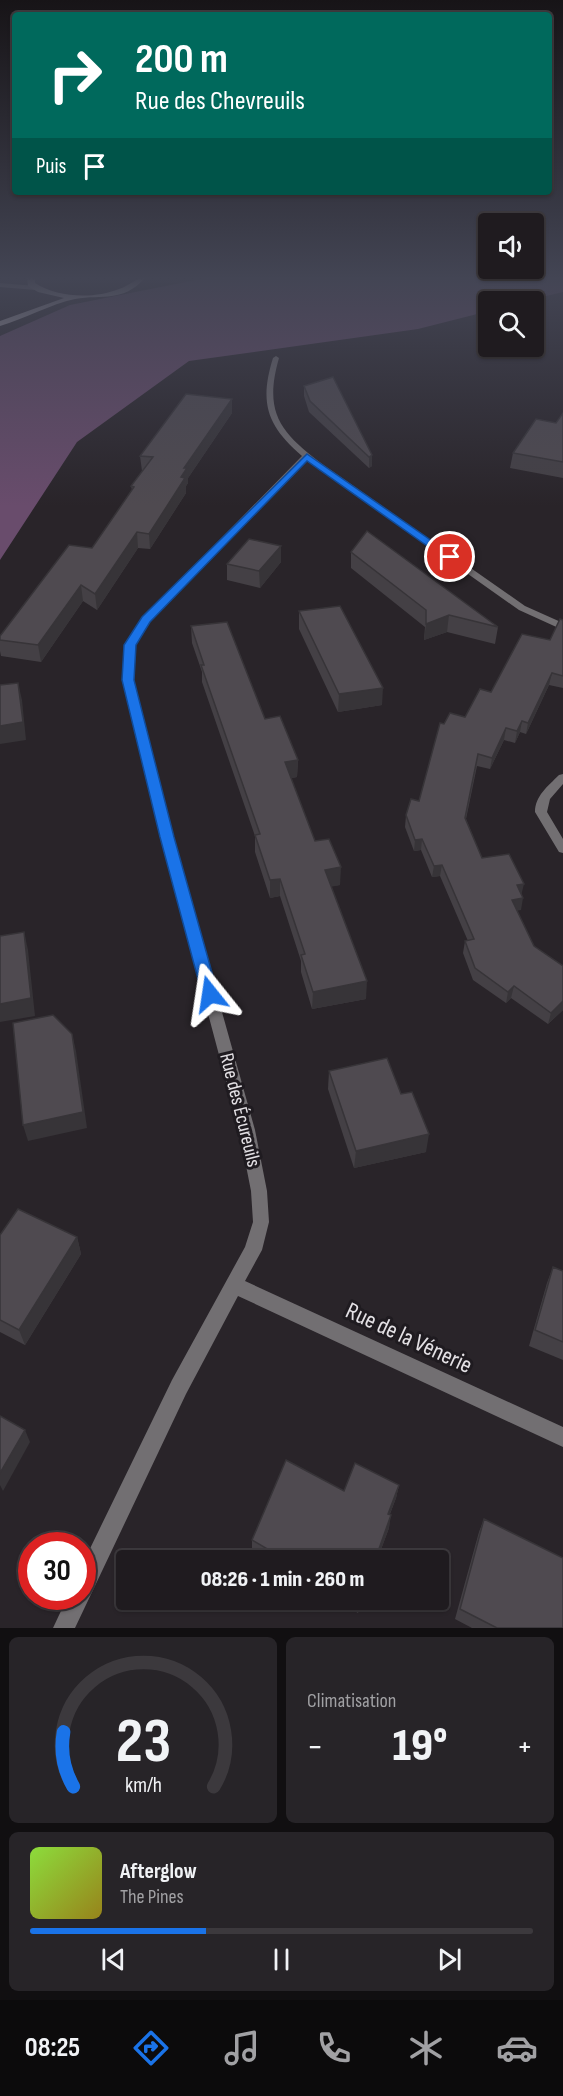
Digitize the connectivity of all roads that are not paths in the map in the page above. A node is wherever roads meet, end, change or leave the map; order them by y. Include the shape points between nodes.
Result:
1 (276, 358) dead end
2 (307, 456) junction
3 (563, 627) edge
4 (563, 778) edge
5 (563, 849) edge
6 (234, 1285) junction
7 (563, 1437) edge
8 (96, 1560) edge
9 (72, 1610) edge
10 (64, 1628) edge

1 - 2 street via 267,390 273,418
2 - 3 street via 522,608
2 - 6 street, Rue des Écureuils via 146,620 130,645 128,658 131,691 247,1130 259,1191 261,1222 253,1250
4 - 5 street via 547,791 539,809
6 - 7 street, Rue de la Vénerie
6 - 8 street, Rue des Écureuils via 179,1387
9 - 10 street

